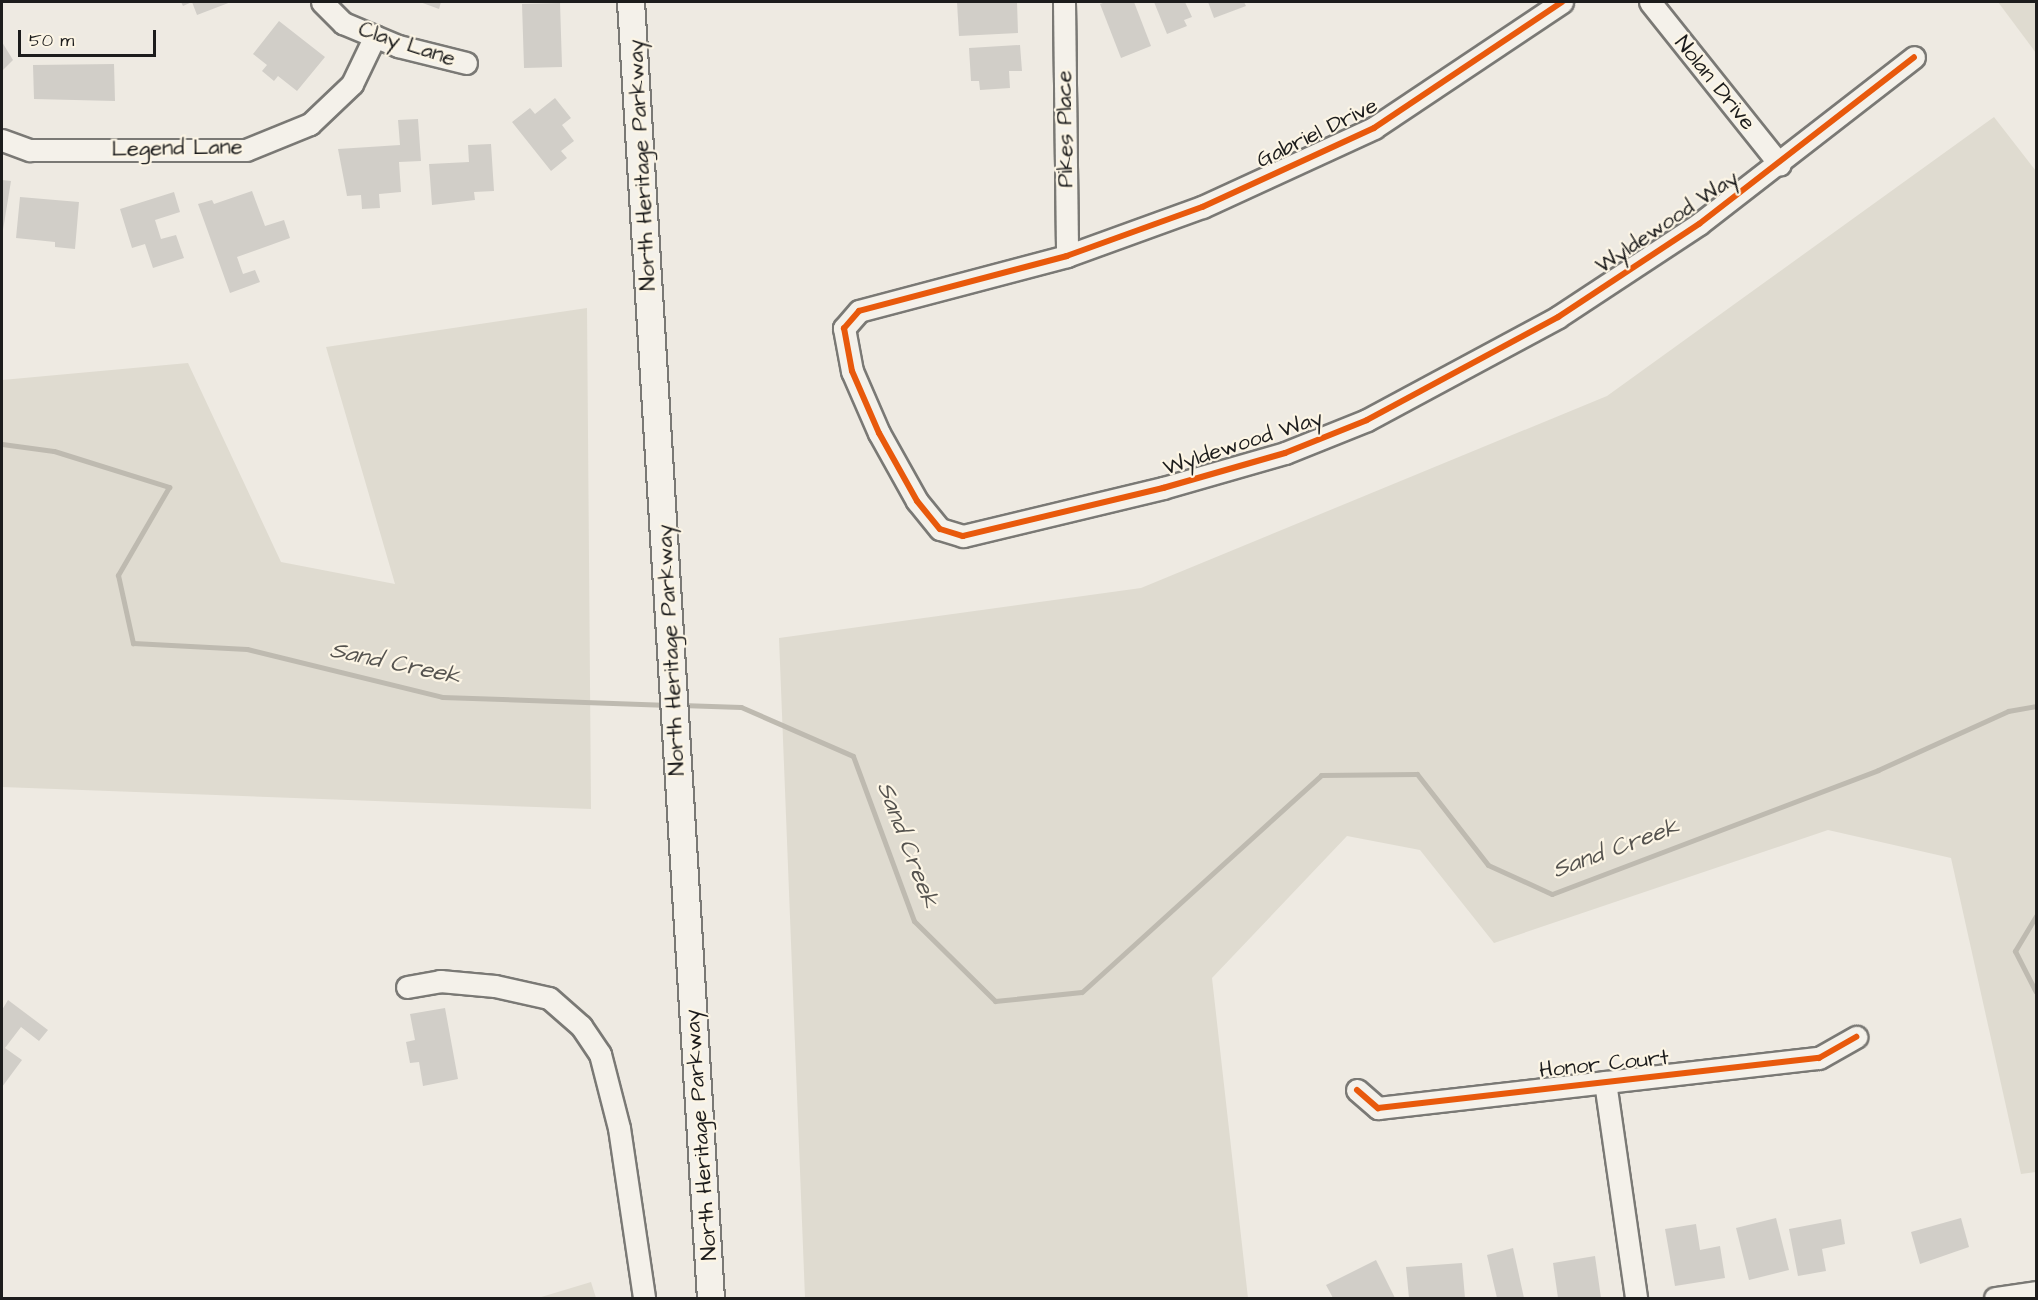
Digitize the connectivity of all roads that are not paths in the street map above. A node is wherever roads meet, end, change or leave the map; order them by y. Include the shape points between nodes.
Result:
1 (322, 2) edge
2 (631, 2) edge
3 (1064, 2) edge
4 (1562, 2) edge
5 (1650, 2) edge
6 (375, 36) junction
7 (1914, 57) dead end
8 (466, 63) dead end
9 (2, 140) edge
10 (1780, 165) junction
11 (1067, 256) junction
12 (407, 987) dead end
13 (1856, 1037) dead end
14 (1605, 1082) junction
15 (1357, 1090) dead end
16 (2037, 1292) edge
17 (644, 1299) edge
18 (711, 1299) edge
19 (1636, 1299) edge
20 (1995, 1299) edge

1 - 6 street, Clay Lane via 343,23
2 - 18 main road, North Heritage Parkway
3 - 11 street, Pikes Place
4 - 11 street, Gabriel Drive via 1374,128 1203,207
5 - 10 street, Nolan Drive
6 - 8 street, Clay Lane
6 - 9 street, Legend Lane via 352,84 310,124 246,150 30,150
7 - 10 street, Wyldewood Way
10 - 11 street, Wyldewood Way via 1558,317 1367,420 1285,453 1163,488 963,536 940,529 917,501 879,433 852,371 844,328 859,311
12 - 17 street via 440,981 549,998 581,1026 600,1054 619,1128
13 - 14 street, Honor Court via 1819,1058
14 - 15 street, Honor Court via 1378,1107
14 - 19 street
16 - 20 street

